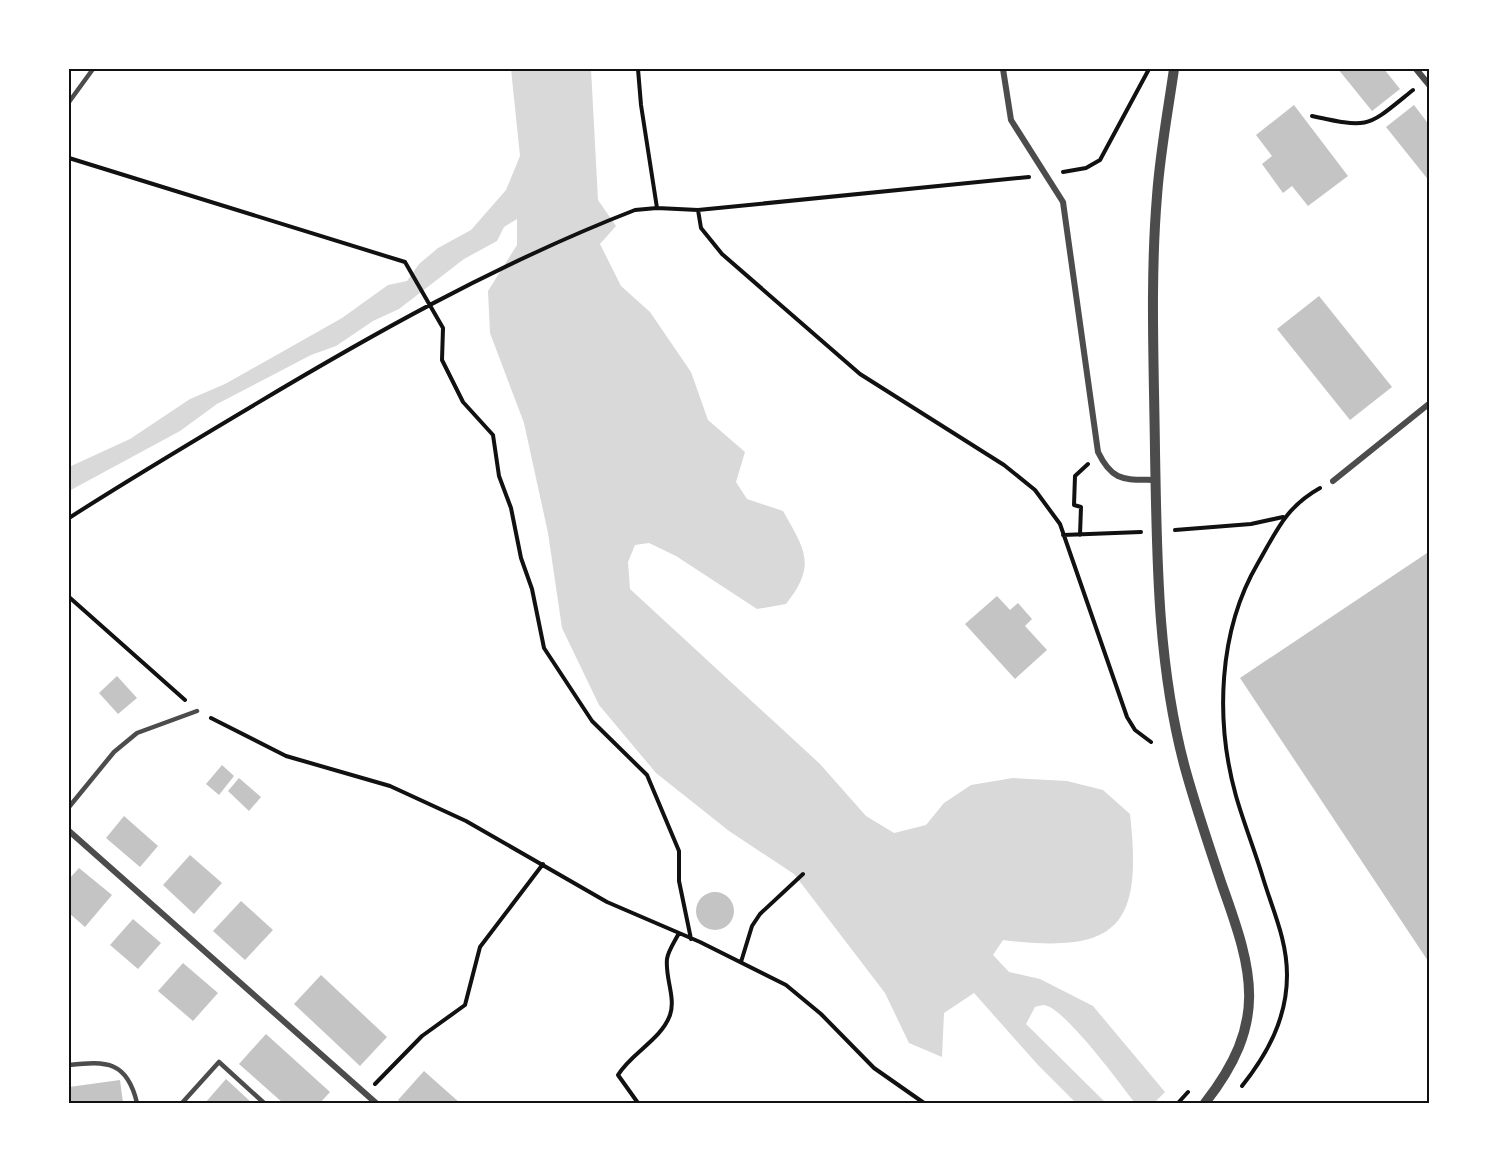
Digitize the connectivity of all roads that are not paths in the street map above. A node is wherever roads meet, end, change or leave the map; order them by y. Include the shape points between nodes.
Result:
1 (93, 69) edge
2 (1003, 69) edge
3 (1174, 69) edge
4 (1416, 69) edge
5 (1430, 87) edge
6 (69, 102) edge
7 (1430, 403) edge
8 (1156, 480) junction
9 (1333, 481) road end
10 (197, 711) road end
11 (69, 807) edge
12 (69, 831) edge
13 (69, 1065) edge
14 (137, 1103) edge
15 (182, 1103) edge
16 (264, 1103) edge
17 (376, 1103) edge
18 (1205, 1103) edge

1 - 6 lane
2 - 8 street via 1011,120 1063,202 1098,452 1107,470 1120,478
3 - 8 street via 1157,195
4 - 5 street
7 - 9 street
8 - 18 street via 1159,614 1171,707 1206,840 1247,960 1251,985 1244,1036 1226,1077
10 - 11 lane via 137,733 114,752
12 - 17 street
13 - 14 lane via 99,1062 118,1068 132,1082
15 - 16 lane via 219,1062

